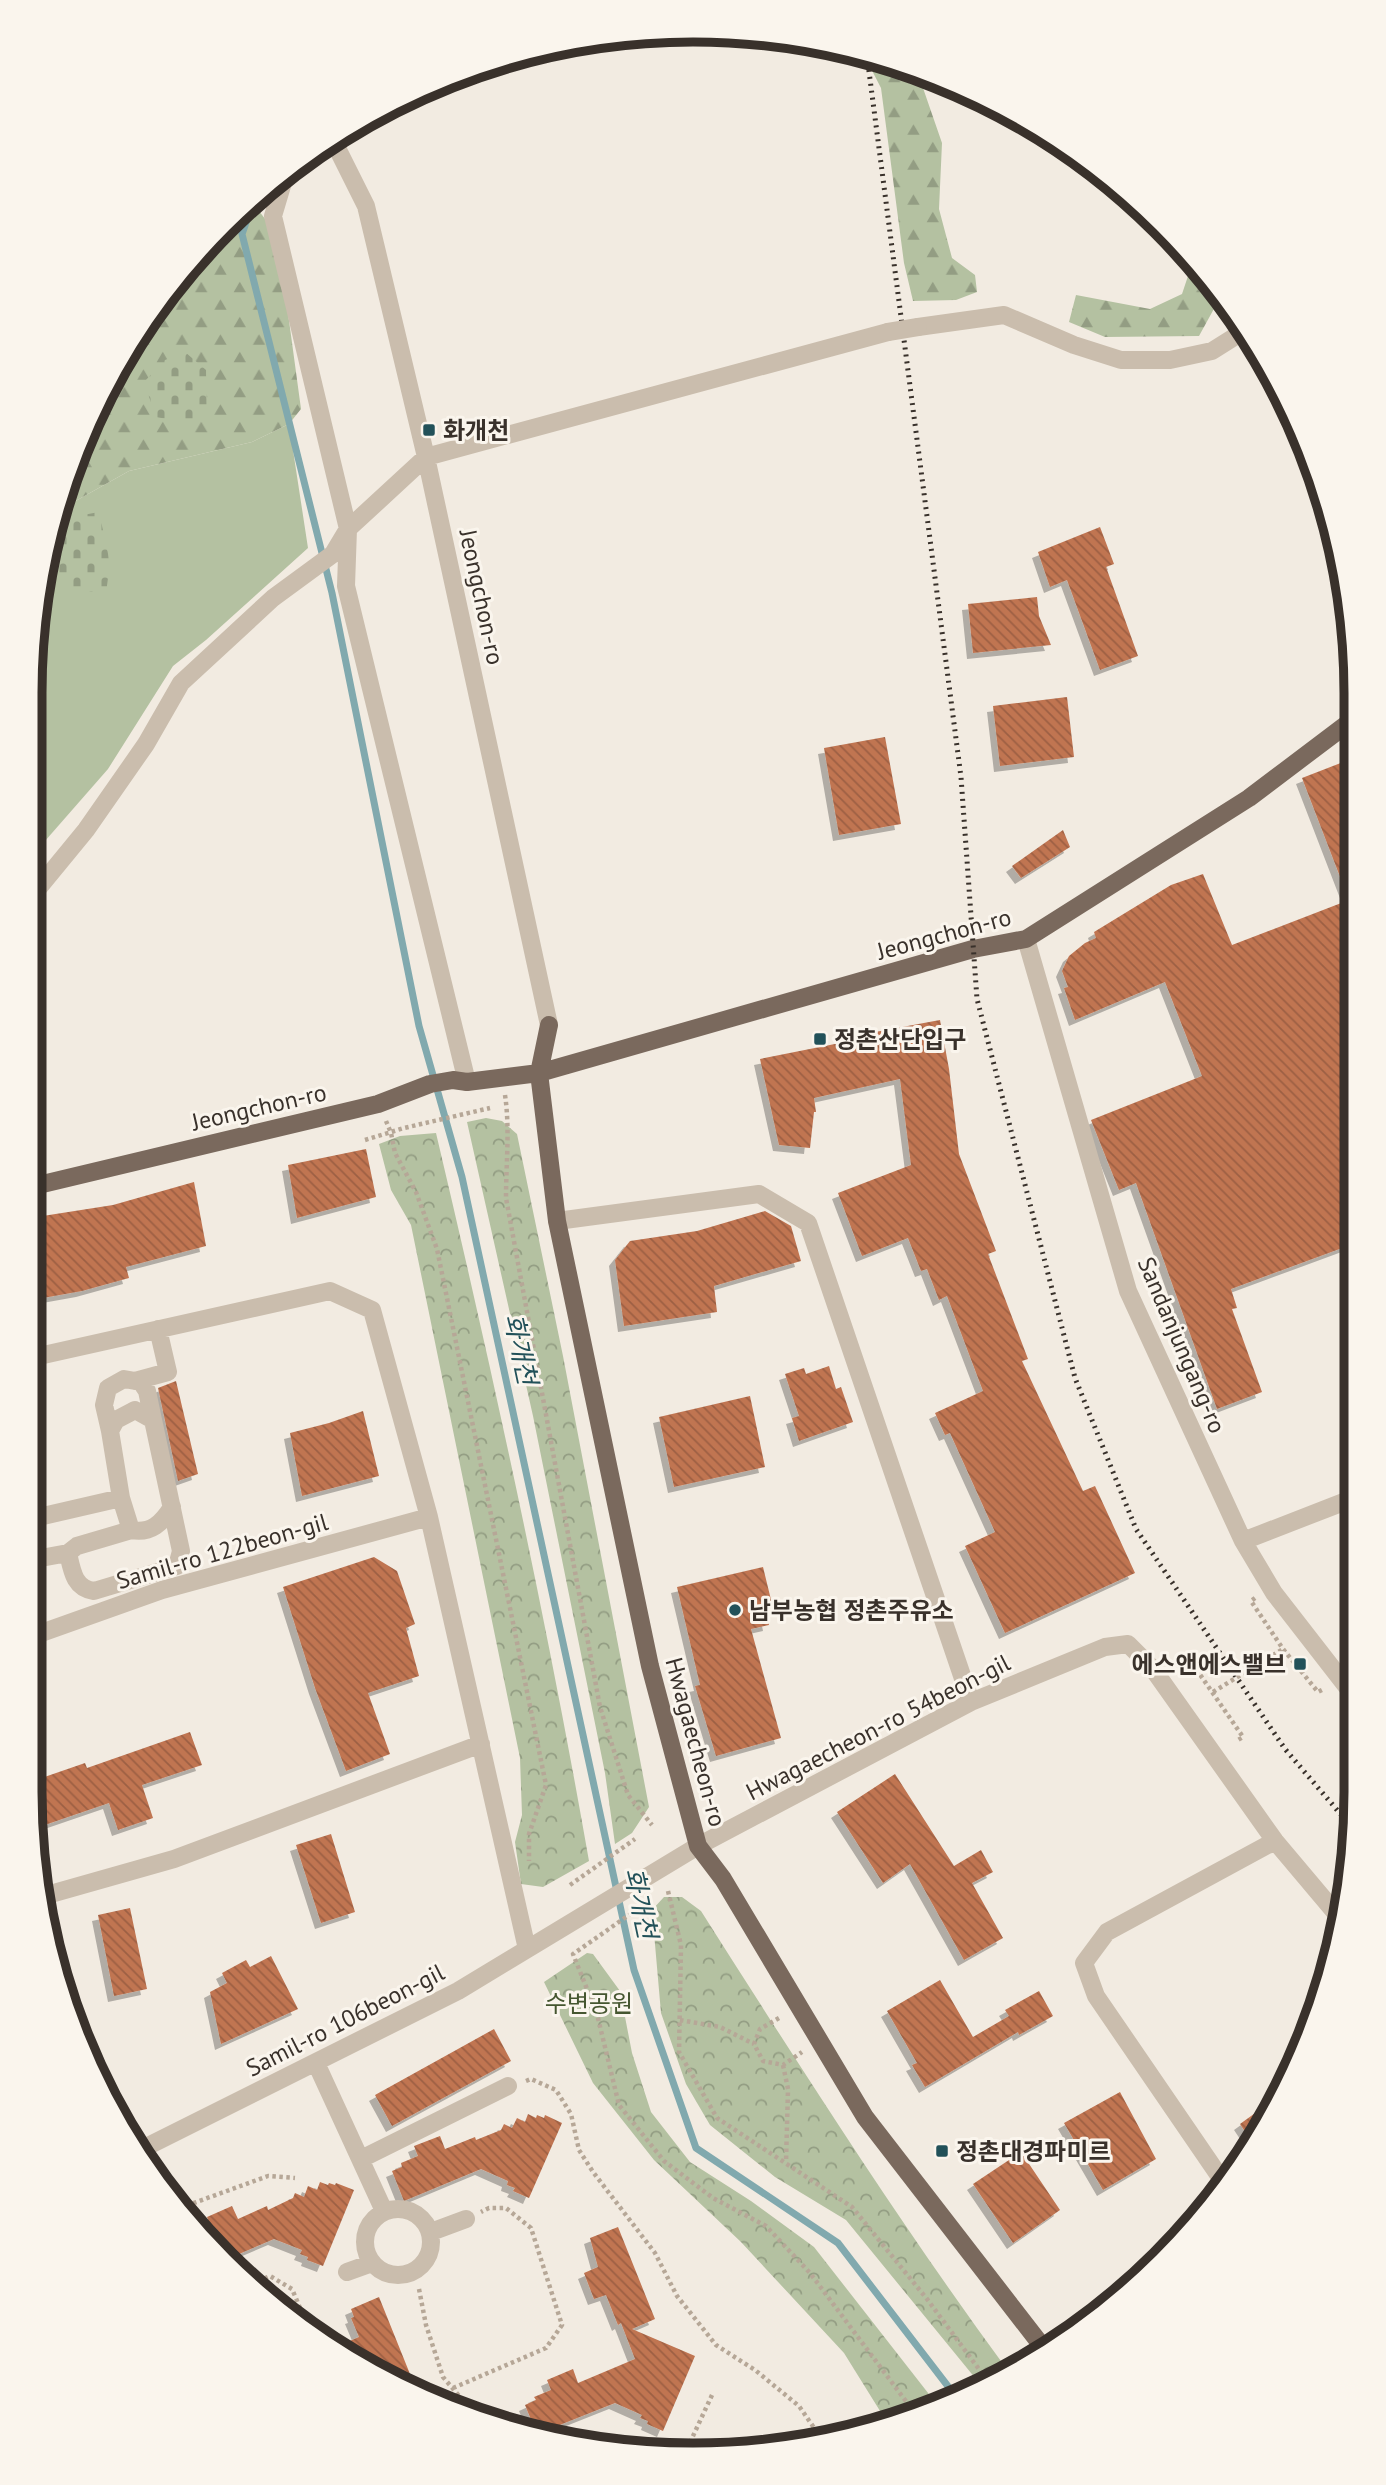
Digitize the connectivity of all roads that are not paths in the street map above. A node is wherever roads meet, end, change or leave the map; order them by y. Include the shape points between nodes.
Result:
1 (337, 148) edge
2 (281, 190) edge
3 (1237, 335) edge
4 (426, 457) junction
5 (348, 529) junction
6 (1344, 727) edge
7 (42, 883) edge
8 (1026, 939) junction
9 (549, 1025) joint
10 (539, 1073) junction
11 (460, 1081) junction
12 (42, 1184) edge
13 (557, 1221) junction
14 (159, 1329) junction
15 (42, 1355) edge
16 (135, 1381) junction
17 (153, 1420) junction
18 (110, 1431) junction
19 (121, 1498) junction
20 (1344, 1502) edge
21 (172, 1507) junction
22 (42, 1516) edge
23 (429, 1517) junction
24 (154, 1527) junction
25 (131, 1530) junction
26 (179, 1539) junction
27 (1243, 1541) junction
28 (68, 1553) junction
29 (42, 1558) edge
30 (42, 1633) edge
31 (1344, 1683) edge
32 (971, 1702) junction
33 (481, 1744) junction
34 (1275, 1841) junction
35 (698, 1846) junction
36 (51, 1894) edge
37 (1333, 1909) edge
38 (527, 1948) junction
39 (316, 2063) junction
40 (508, 2086) road end
41 (147, 2146) edge
42 (361, 2159) junction
43 (1219, 2175) edge
44 (384, 2211) junction
45 (466, 2219) road end
46 (431, 2232) junction
47 (372, 2263) junction
48 (417, 2270) junction
49 (347, 2272) dead end
50 (419, 2289) road end
51 (1039, 2343) edge

1 - 4 street, Jeongchon-ro via 366,205
2 - 5 street via 274,216
3 - 4 street, bridge via 1212,351 1170,360 1121,360 1004,315 918,327 858,338
4 - 5 street
4 - 9 street, Jeongchon-ro
5 - 7 street via 333,554 272,598 181,683 146,744
5 - 11 street via 346,586
6 - 8 main road, Jeongchon-ro via 1250,798
8 - 10 main road, Jeongchon-ro via 973,949
8 - 27 street, Sandanjungang-ro via 1128,1291
9 - 10 main road, Jeongchon-ro
10 - 11 main road, Jeongchon-ro
10 - 13 main road, Hwagaecheon-ro
11 - 12 main road, Jeongchon-ro via 430,1084 378,1104
13 - 32 street via 759,1194 808,1223
13 - 35 main road, Hwagaecheon-ro via 650,1666
14 - 15 street
14 - 16 street via 168,1372
14 - 23 street via 330,1291 372,1310
16 - 17 street via 147,1391
16 - 18 street via 124,1379 108,1388 104,1405
17 - 18 street via 135,1410 116,1420
17 - 21 street
18 - 19 street
19 - 22 street
19 - 25 street
20 - 27 street
21 - 24 street
21 - 26 street
23 - 30 street, Samil-ro 122beon-gil via 162,1590
23 - 33 street
24 - 25 street
24 - 26 street
25 - 28 street
26 - 28 street via 177,1566 94,1591 74,1579
27 - 31 street, Sandanjungang-ro via 1274,1593
28 - 29 street
32 - 34 street, Hwagaecheon-ro 54beon-gil via 1105,1647 1128,1644 1153,1669
32 - 35 street, Hwagaecheon-ro 54beon-gil
33 - 36 street via 174,1859
33 - 38 street
34 - 37 street, Hwagaecheon-ro 54beon-gil
34 - 43 street via 1107,1932 1084,1963 1096,1996
35 - 38 street, Samil-ro 106beon-gil
35 - 51 main road, Hwagaecheon-ro via 723,1878 865,2117
38 - 39 street, Samil-ro 106beon-gil via 458,1991
39 - 41 street, Samil-ro 106beon-gil
39 - 42 street
40 - 42 street
42 - 44 street
44 - 46 street via 407,2209 425,2221
44 - 47 street via 365,2234
45 - 46 street
46 - 48 street via 429,2255
47 - 48 street via 388,2274
47 - 49 street
48 - 50 street

